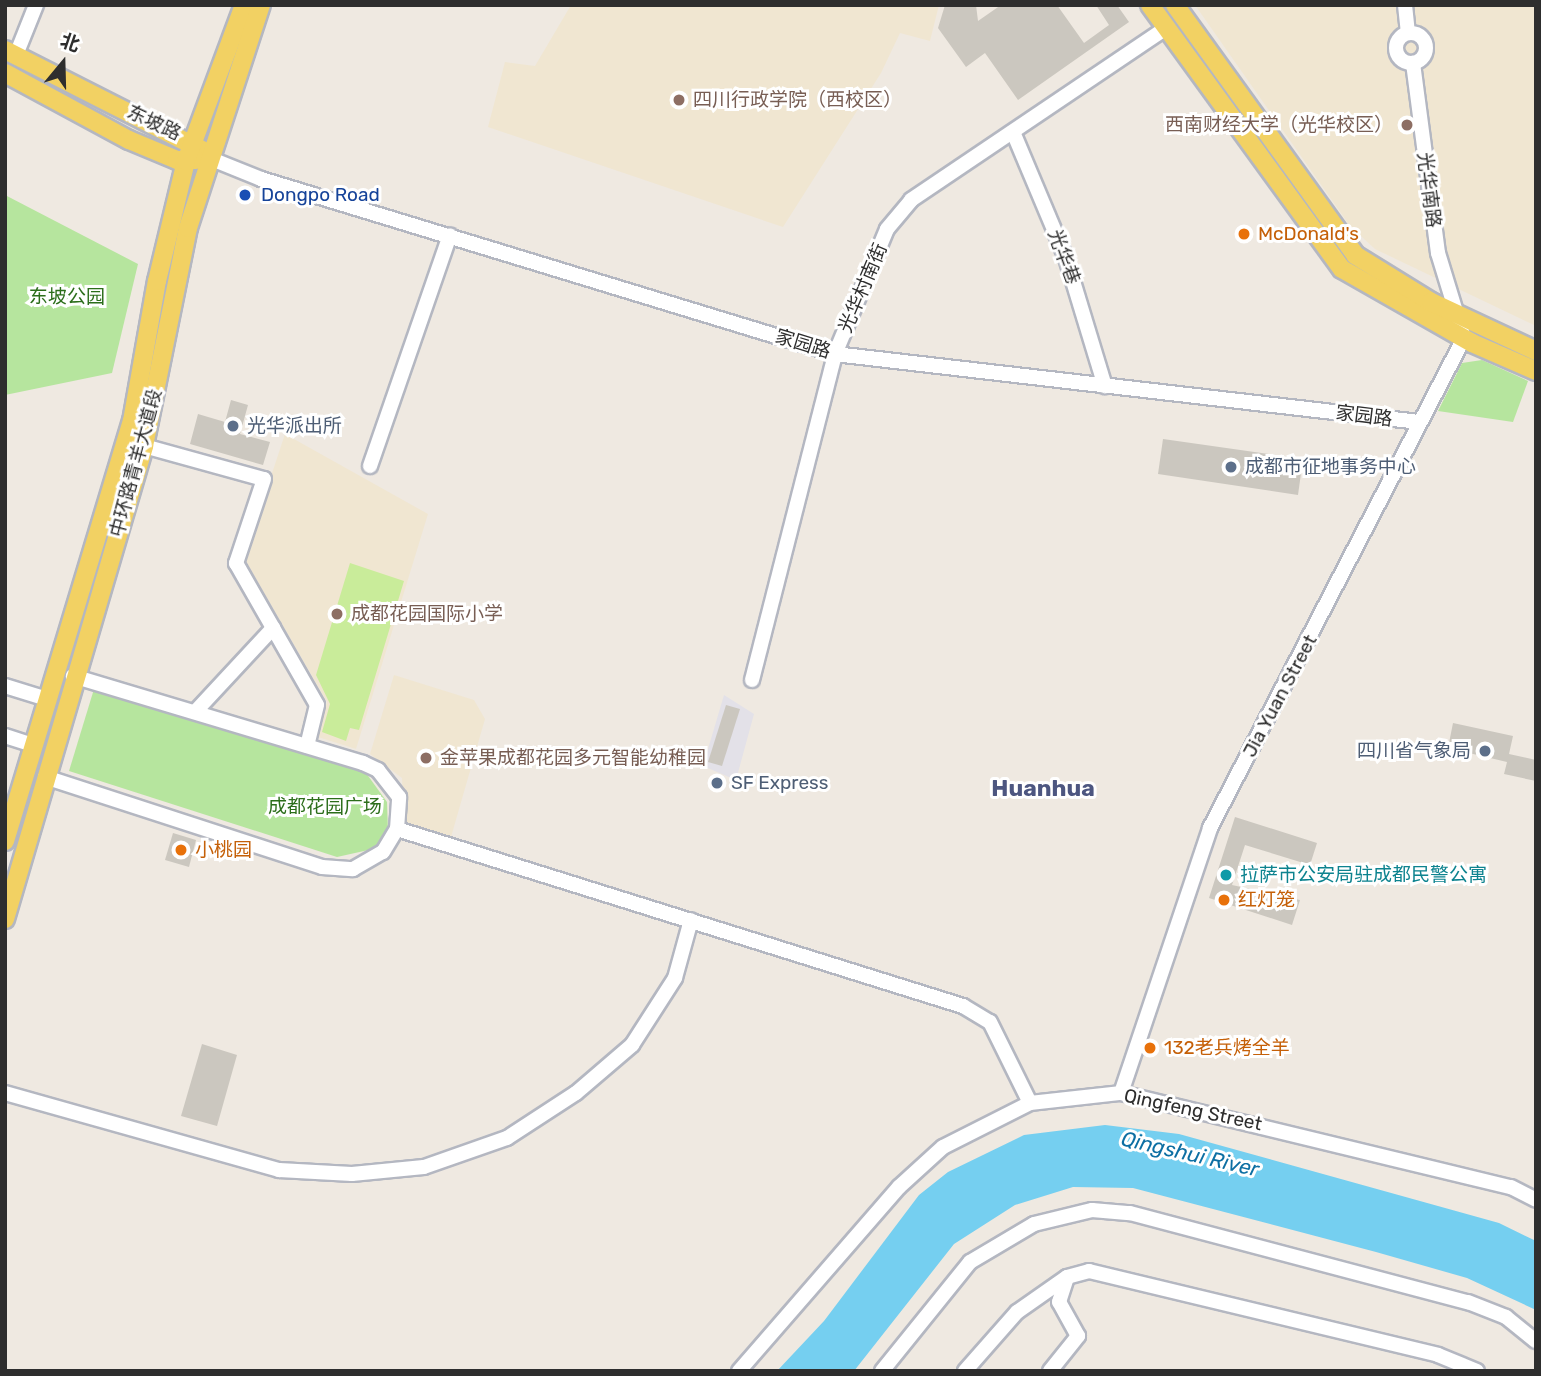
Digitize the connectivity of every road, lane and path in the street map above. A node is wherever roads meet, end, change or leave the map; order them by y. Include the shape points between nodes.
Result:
1 (36, 5) edge
2 (244, 5) edge
3 (261, 5) edge
4 (1150, 5) edge
5 (1175, 5) edge
6 (1405, 5) edge
7 (1166, 28) junction
8 (1408, 33) junction
9 (11, 52) edge
10 (1413, 64) junction
11 (5, 73) edge
12 (1013, 132) junction
13 (193, 142) junction
14 (209, 158) junction
15 (186, 161) junction
16 (450, 235) junction
17 (1457, 313) junction
18 (1464, 338) junction
19 (1536, 351) edge
20 (835, 354) junction
21 (1536, 371) edge
22 (1105, 386) junction
23 (1419, 422) junction
24 (144, 446) junction
25 (370, 466) dead end
26 (273, 628) junction
27 (74, 676) junction
28 (752, 680) dead end
29 (5, 686) edge
30 (47, 699) junction
31 (194, 712) junction
32 (5, 736) edge
33 (33, 745) junction
34 (307, 746) junction
35 (45, 777) junction
36 (397, 830) junction
37 (5, 841) edge
38 (5, 919) edge
39 (691, 920) junction
40 (5, 1093) edge
41 (1121, 1093) junction
42 (1030, 1103) junction
43 (1536, 1200) edge
44 (1067, 1277) junction
45 (1037, 1294) junction
46 (1059, 1302) junction
47 (1536, 1341) edge
48 (739, 1371) edge
49 (882, 1371) edge
50 (965, 1371) edge
51 (1049, 1371) edge
52 (1477, 1371) edge

1 - 9 street
2 - 13 main road, 中环路青羊大道段
3 - 14 main road, 中环路青羊大道段
4 - 7 main road
5 - 17 main road via 1356,255
6 - 8 street
7 - 12 street, 光华村南街
7 - 18 main road via 1342,270
8 - 10 street via 1395,48 1403,62
8 - 10 street via 1422,37 1426,46 1424,55
9 - 13 main road, 东坡路
10 - 17 street, 光华南路 via 1438,253
11 - 15 main road, 东坡路 via 129,140
12 - 20 street, 光华村南街 via 911,201 887,229
12 - 22 street, 光华巷 via 1066,258
13 - 14 main road, 东坡路
13 - 15 main road, 中环路青羊大道段
14 - 15 main road, 东坡路
14 - 16 street, 家园路 via 261,179
14 - 24 main road, 中环路青羊大道段 via 188,228
15 - 30 main road, 中环路青羊大道段 via 157,281 132,421
16 - 20 street, 家园路
16 - 25 street
17 - 18 street
17 - 19 main road
18 - 21 main road
18 - 23 street, Jia Yuan Street
20 - 22 street, 家园路
20 - 28 street, 光华村南街
22 - 23 street, 家园路
23 - 41 street, Jia Yuan Street via 1210,828
24 - 26 street via 264,479 236,563
24 - 27 main road, 中环路青羊大道段
26 - 31 street
26 - 34 street via 317,705
27 - 31 street
27 - 35 main road, 中环路青羊大道段
29 - 30 street
30 - 33 main road, 中环路青羊大道段
31 - 34 street
32 - 33 street
33 - 37 main road, 中环路青羊大道段
34 - 36 street via 378,770 399,797
35 - 36 street via 322,867 353,869 383,852
35 - 38 main road, 中环路青羊大道段
36 - 39 street
39 - 40 street via 675,978 632,1045 576,1093 507,1138 424,1167 352,1174 279,1170
39 - 42 street via 978,1013 990,1022
41 - 42 street, Qingfeng Street
41 - 43 street, Qingfeng Street via 1497,1184
42 - 48 street, Qingfeng Street via 943,1147 908,1179
44 - 45 street
44 - 46 street
44 - 52 street via 1089,1271 1117,1274 1438,1354
45 - 46 street
45 - 50 street
46 - 51 street via 1077,1336
47 - 49 street via 1506,1317 1468,1302 1130,1213 1092,1210 1034,1224 970,1262

